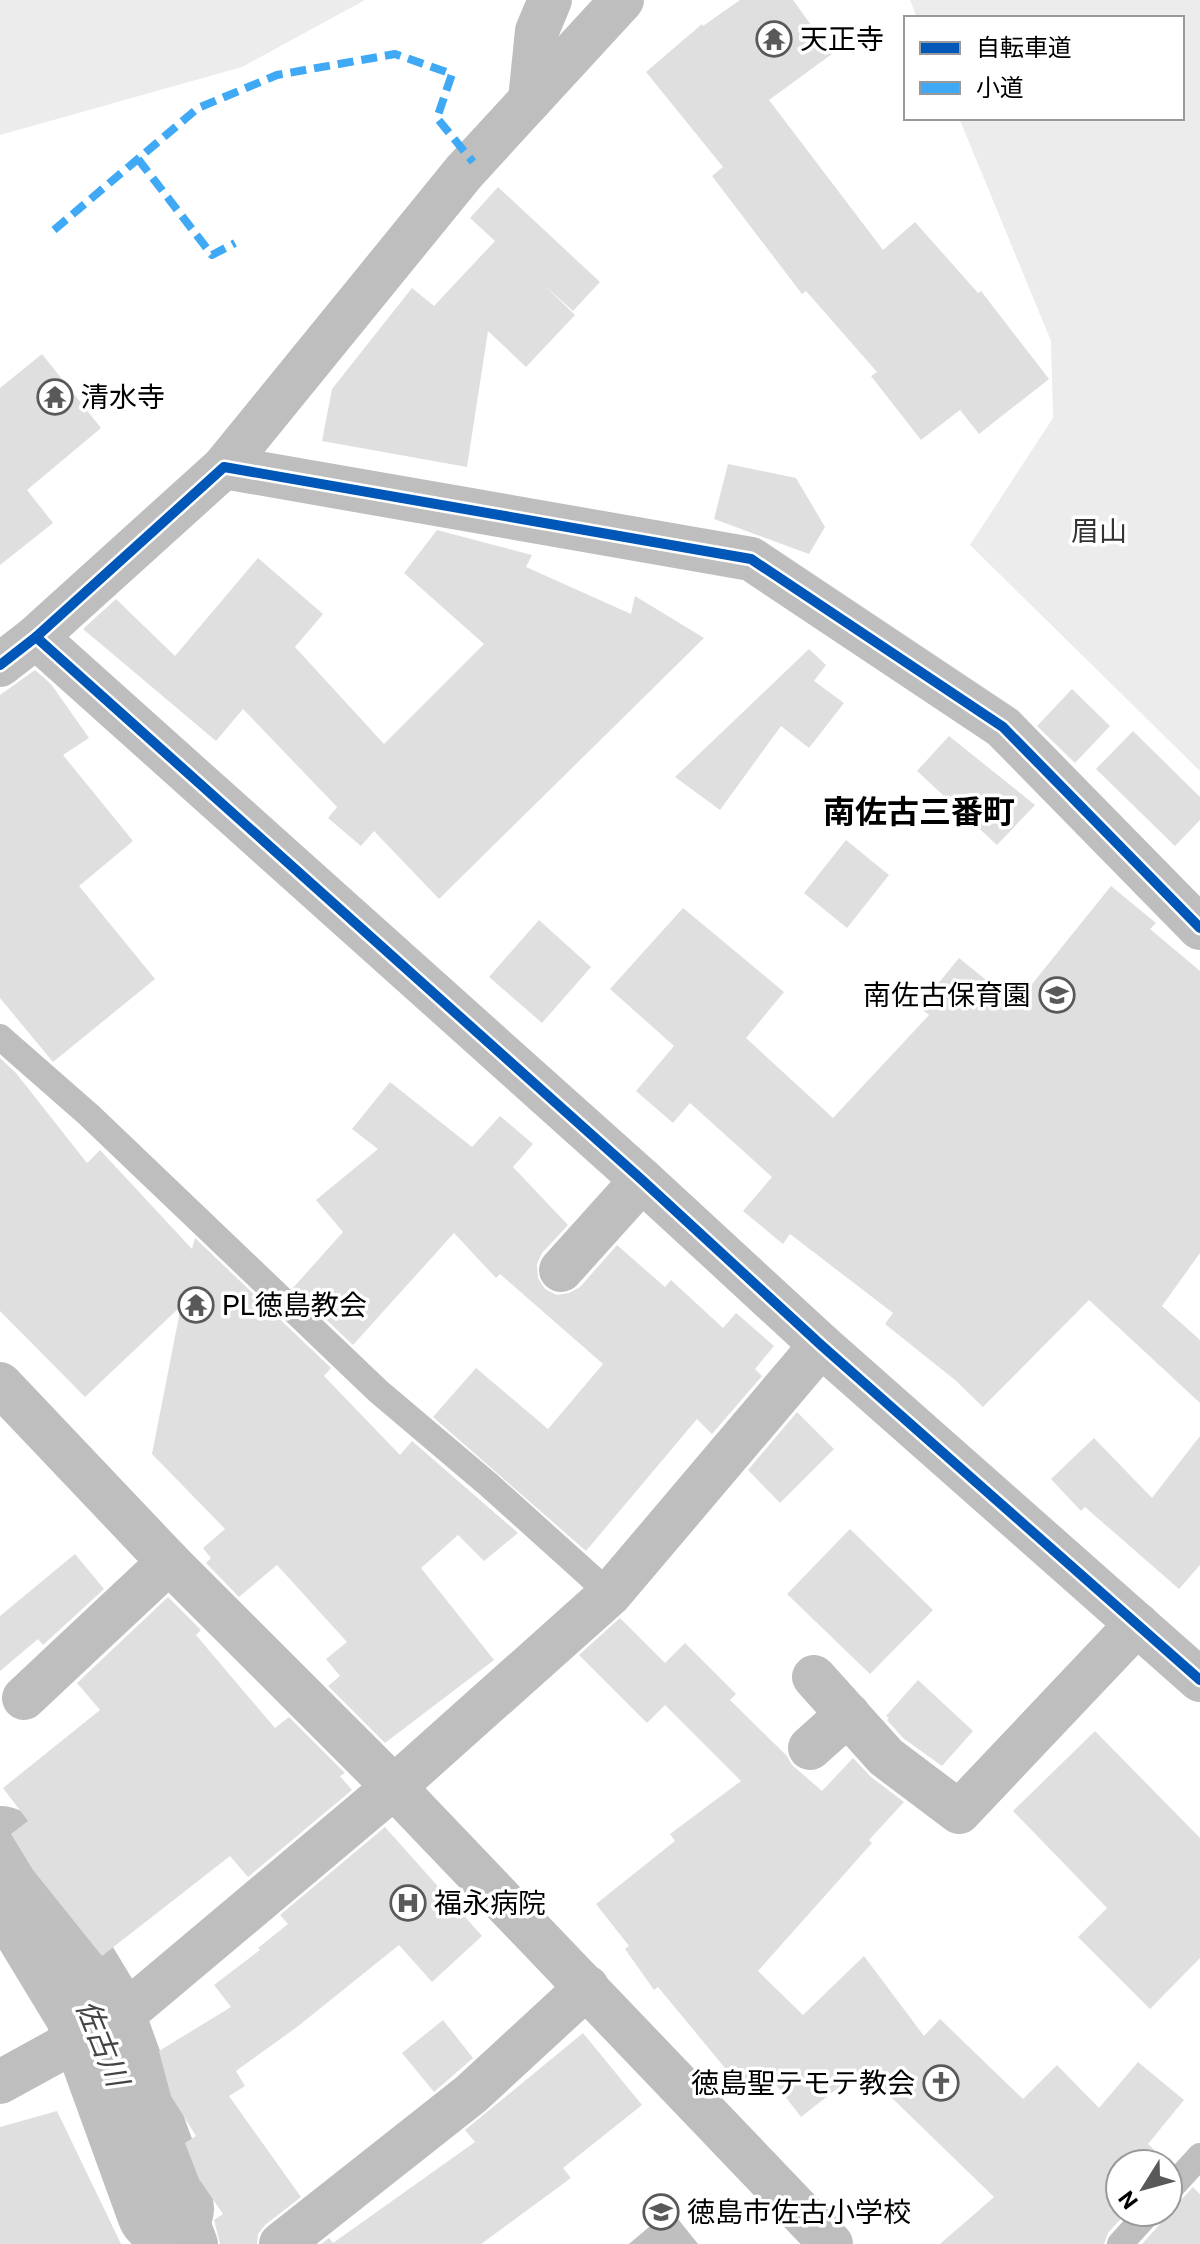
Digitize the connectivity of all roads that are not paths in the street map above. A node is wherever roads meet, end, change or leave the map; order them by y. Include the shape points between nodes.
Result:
1 (550, 0) edge
2 (622, 0) edge
3 (530, 100) junction
4 (224, 467) junction
5 (36, 637) junction
6 (0, 665) edge
7 (1200, 928) edge
8 (0, 1037) edge
9 (642, 1180) junction
10 (561, 1270) dead end
11 (821, 1345) junction
12 (0, 1384) edge
13 (169, 1562) junction
14 (610, 1594) junction
15 (1137, 1624) junction
16 (814, 1677) dead end
17 (1200, 1680) edge
18 (24, 1698) dead end
19 (848, 1714) junction
20 (810, 1748) dead end
21 (394, 1787) junction
22 (587, 1987) junction
23 (105, 2023) junction
24 (0, 2082) edge
25 (1200, 2156) edge
26 (1184, 2174) edge
27 (1134, 2228) edge
28 (196, 2244) edge
29 (281, 2244) edge
30 (831, 2244) edge
31 (1120, 2244) edge

1 - 3 street via 537,31
2 - 3 street
3 - 4 street via 473,162
4 - 5 street
4 - 7 street via 751,559 1003,727
5 - 6 street
5 - 9 street
8 - 14 lane via 378,1391
9 - 10 street
9 - 11 street
11 - 14 street
11 - 15 street
12 - 13 street
13 - 18 street
13 - 21 street
14 - 21 street
15 - 17 street
15 - 19 street via 959,1812 886,1757
16 - 19 street
19 - 20 street
21 - 22 street
21 - 23 street
22 - 29 street via 471,2094
22 - 30 street
23 - 24 street
23 - 28 street via 155,2133
25 - 26 lane
27 - 31 lane

